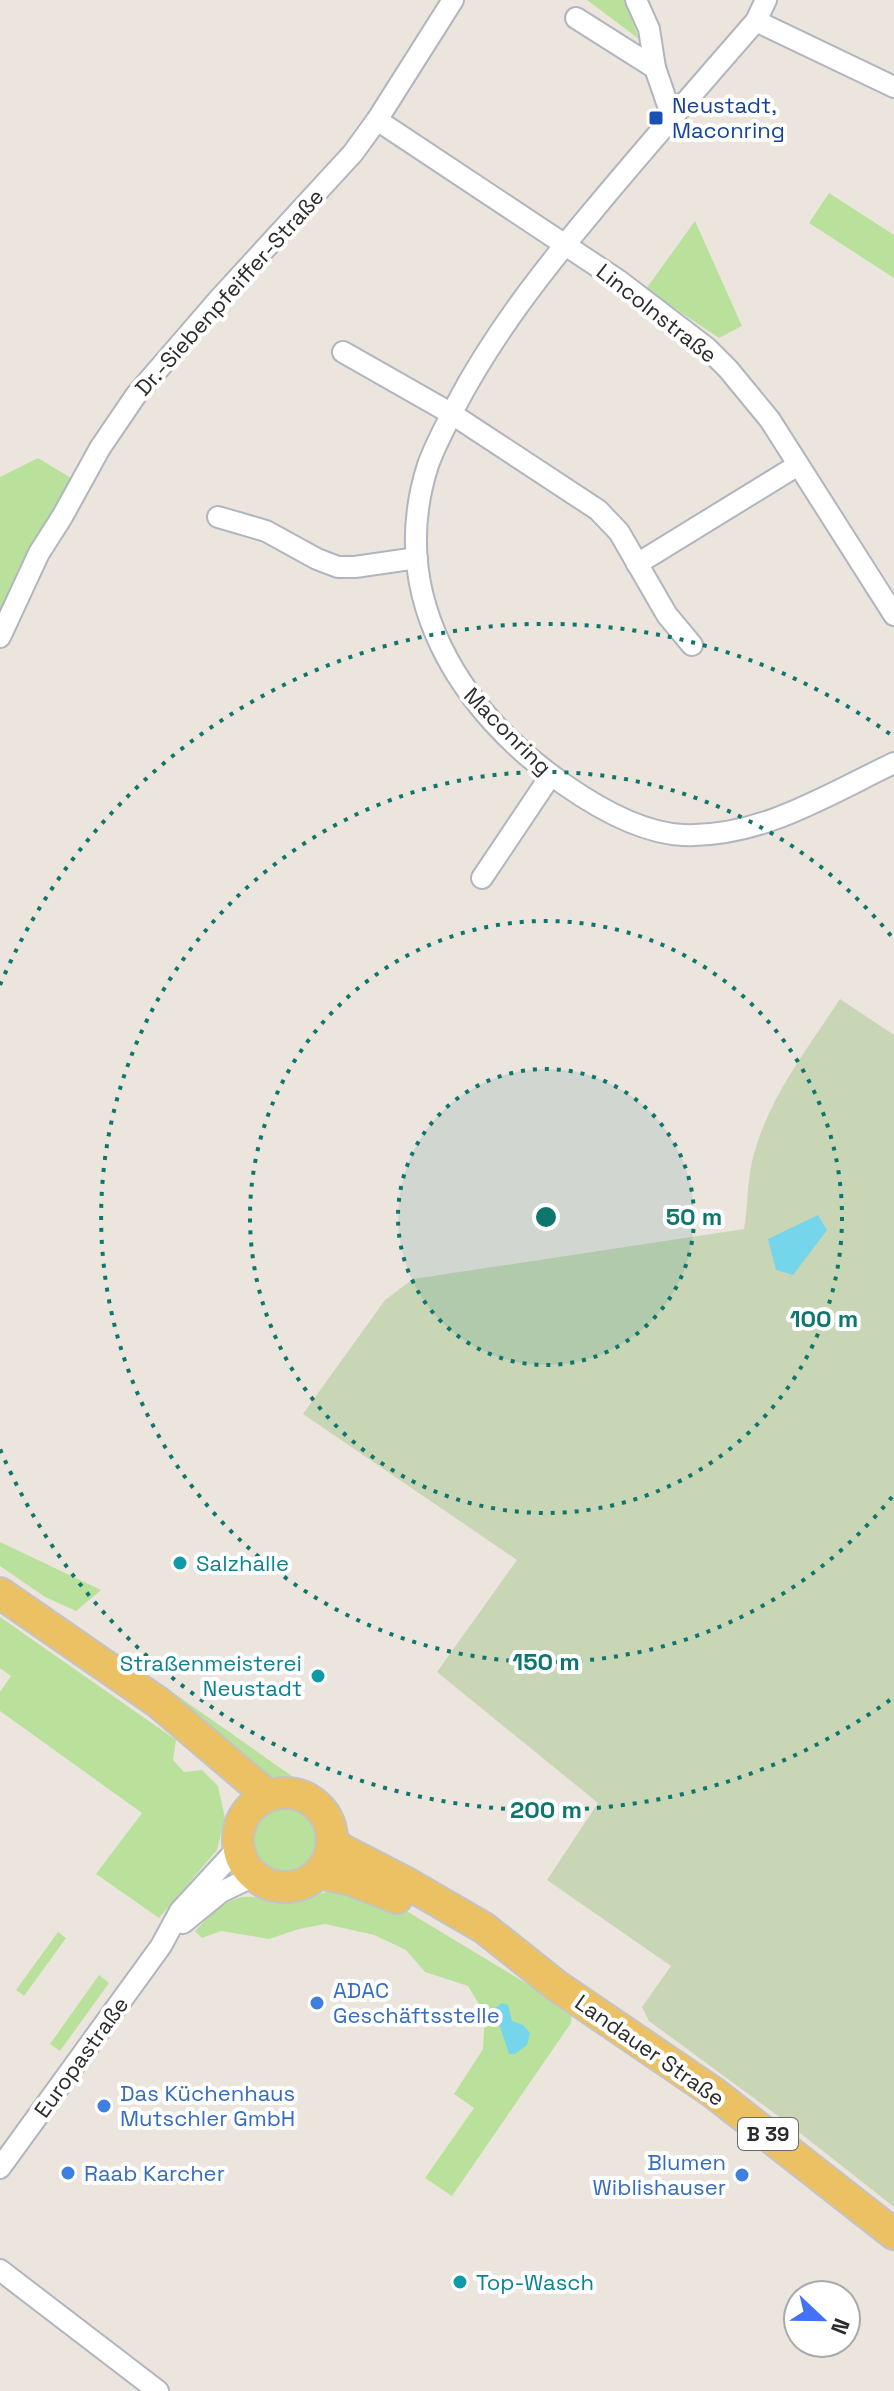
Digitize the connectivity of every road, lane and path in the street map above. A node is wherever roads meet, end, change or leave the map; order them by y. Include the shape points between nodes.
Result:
1 (453, 0) edge
2 (636, 0) edge
3 (766, 0) edge
4 (576, 18) dead end
5 (756, 21) junction
6 (655, 68) junction
7 (894, 87) edge
8 (672, 117) junction
9 (377, 120) junction
10 (565, 244) junction
11 (343, 352) dead end
12 (452, 414) junction
13 (798, 465) junction
14 (218, 517) dead end
15 (417, 558) junction
16 (637, 564) junction
17 (894, 615) edge
18 (0, 637) edge
19 (692, 645) dead end
20 (894, 763) edge
21 (551, 775) junction
22 (482, 878) dead end
23 (0, 1593) edge
24 (257, 1803) junction
25 (333, 1840) junction
26 (238, 1848) junction
27 (319, 1873) junction
28 (254, 1876) junction
29 (161, 1946) junction
30 (557, 1986) junction
31 (0, 2168) edge
32 (894, 2234) edge
33 (0, 2270) edge
34 (158, 2391) edge

1 - 9 street, Dr.-Siebenpfeiffer-Straße
2 - 6 street via 649,29
3 - 5 street, Maconring
4 - 6 street
5 - 7 street
5 - 8 street, Maconring
6 - 8 street
8 - 10 street, Maconring
9 - 10 street, Lincolnstraße
9 - 18 street, Dr.-Siebenpfeiffer-Straße via 324,187 136,395 39,553
10 - 12 street, Maconring via 511,314
10 - 13 street, Lincolnstraße via 707,348 752,396
11 - 12 street
12 - 15 street, Maconring via 428,466
12 - 16 street via 598,510 619,532
13 - 16 street
13 - 17 street, Lincolnstraße
14 - 15 street via 266,531 338,567
15 - 21 street, Maconring via 432,628 468,694
16 - 19 street
20 - 21 street, Maconring via 764,824 692,835 660,831 615,815
21 - 22 street
23 - 24 main road via 159,1703 204,1742
24 - 25 main road, Landauer Straße / B 39 via 289,1792 310,1799 327,1817
24 - 26 main road via 241,1822
25 - 27 main road
25 - 30 main road, Landauer Straße / B 39 via 484,1928
26 - 28 main road
26 - 29 street, Europastraße via 180,1911
27 - 28 main road via 295,1886 280,1887
27 - 30 main road, Landauer Straße / B 39 via 393,1896
28 - 29 street, Europastraße via 202,1907
29 - 31 street, Europastraße
30 - 32 main road, Landauer Straße / B 39 via 714,2093
33 - 34 street

